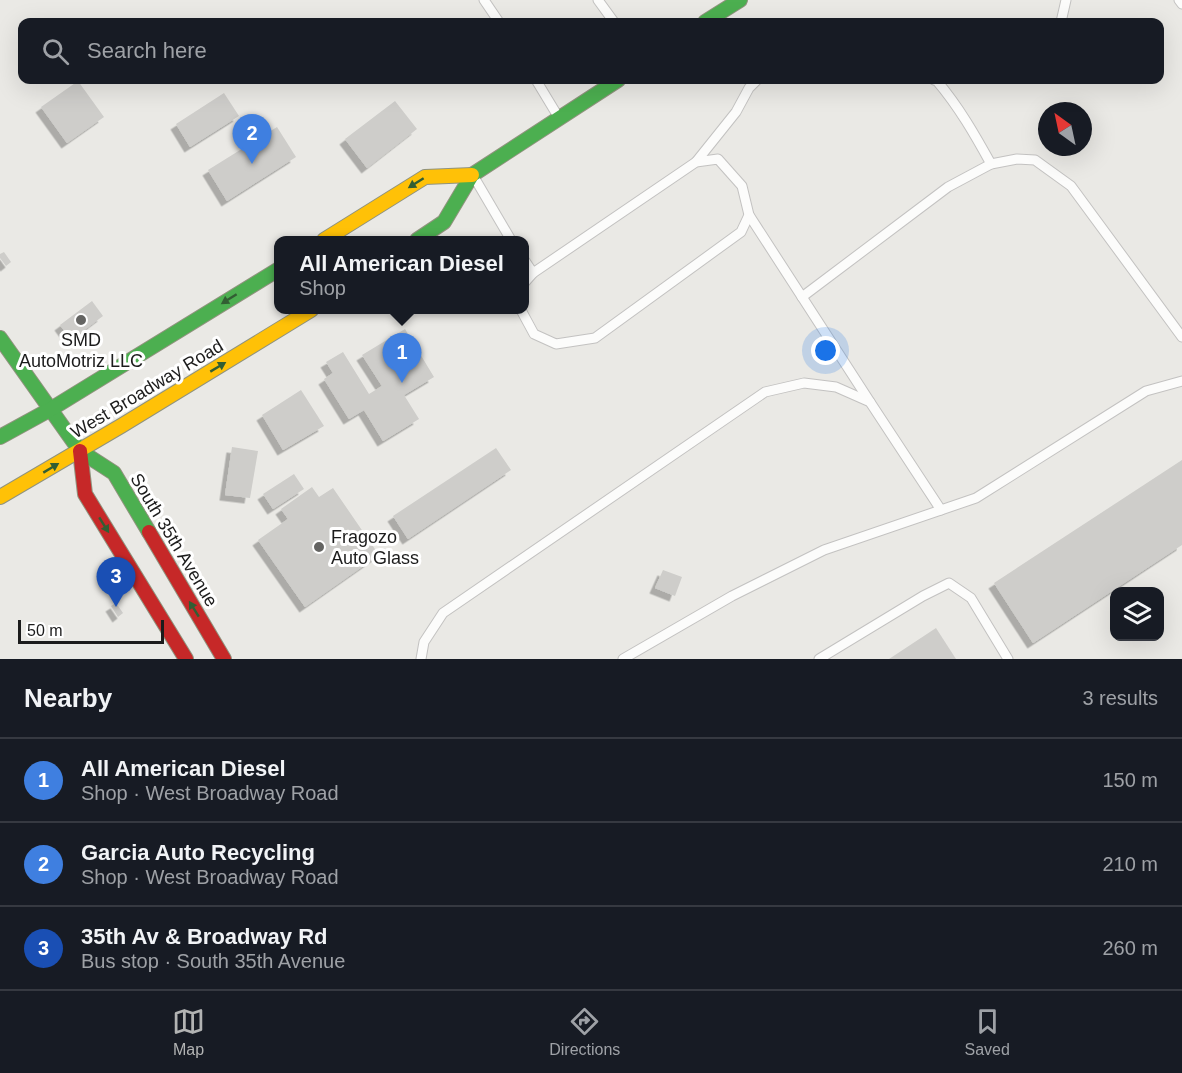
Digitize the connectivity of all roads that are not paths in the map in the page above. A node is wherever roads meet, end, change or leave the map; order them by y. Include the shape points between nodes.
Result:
1 (484, 0) edge
2 (598, 0) edge
3 (740, 0) edge
4 (1066, 0) edge
5 (1179, 0) edge
6 (1182, 4) edge
7 (496, 18) edge
8 (611, 18) edge
9 (711, 18) edge
10 (1062, 18) edge
11 (538, 84) edge
12 (612, 84) edge
13 (753, 84) edge
14 (940, 84) edge
15 (559, 118) junction
16 (696, 162) junction
17 (991, 164) junction
18 (472, 175) junction
19 (749, 215) junction
20 (330, 236) edge
21 (423, 236) edge
22 (509, 236) edge
23 (529, 267) edge
24 (274, 272) edge
25 (533, 273) junction
26 (529, 278) edge
27 (802, 297) junction
28 (303, 314) edge
29 (524, 314) edge
30 (0, 338) edge
31 (1182, 338) edge
32 (1182, 381) edge
33 (870, 402) junction
34 (51, 409) junction
35 (0, 437) edge
36 (80, 451) junction
37 (0, 497) edge
38 (941, 510) junction
39 (186, 659) edge
40 (224, 659) edge
41 (421, 659) edge
42 (623, 659) edge
43 (819, 659) edge
44 (1008, 659) edge

1 - 7 lane
2 - 8 lane
3 - 9 main road
4 - 10 lane
5 - 6 lane
11 - 15 lane
12 - 15 main road
13 - 16 lane
14 - 17 lane via 967,120
15 - 18 main road
16 - 19 lane via 718,159 725,165 742,186
16 - 25 lane
17 - 27 lane via 948,187
17 - 31 lane via 1035,160 1071,186
18 -> 20 main road via 425,177
18 - 21 main road via 444,222
18 - 22 lane
19 - 27 lane
19 - 29 lane via 741,232 596,338 556,344 534,334
23 - 25 lane
24 -> 34 main road, West Broadway Road
25 - 26 lane
27 - 33 lane
36 -> 28 main road, West Broadway Road
30 - 34 main road, South 35th Avenue
32 - 38 lane via 1146,391 976,498
33 - 38 lane
33 - 41 lane via 836,387 804,384 765,392 443,613 424,642
34 - 35 main road, West Broadway Road
34 - 36 main road, South 35th Avenue
37 -> 36 main road, West Broadway Road
36 -> 39 main road, South 35th Avenue via 85,494
40 -> 36 main road, South 35th Avenue via 114,473
38 - 42 lane via 824,550 732,596
43 - 44 lane via 949,583 970,598

